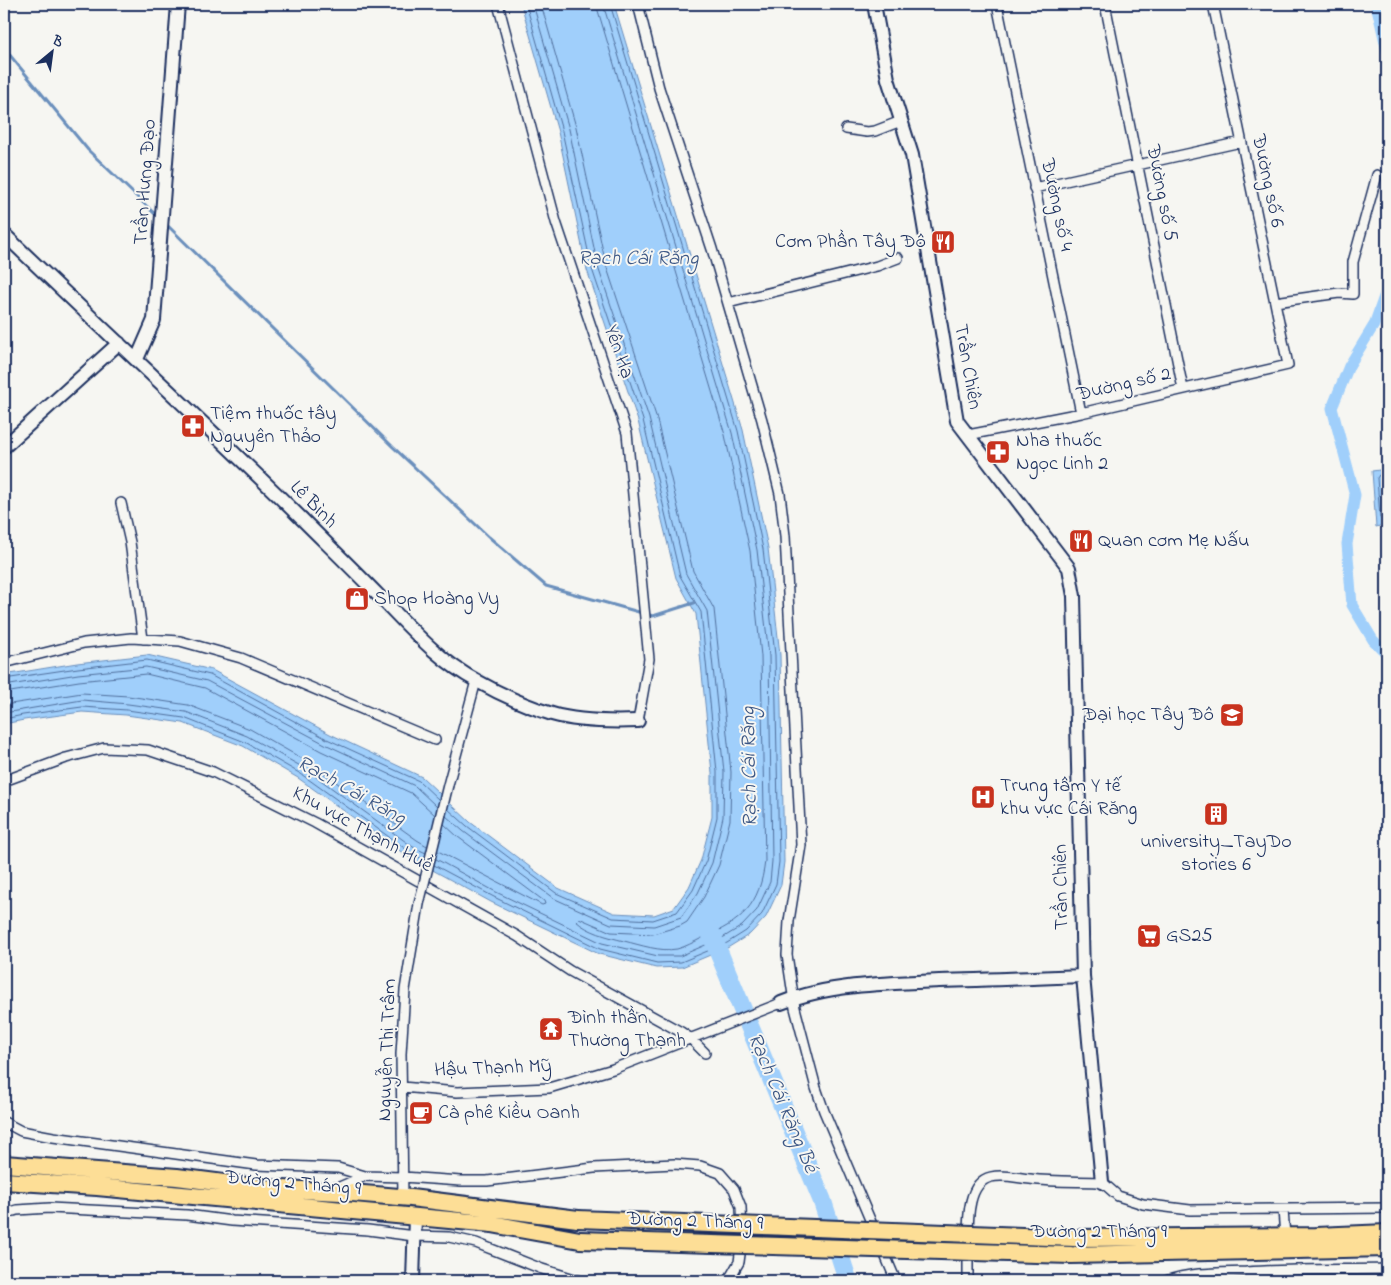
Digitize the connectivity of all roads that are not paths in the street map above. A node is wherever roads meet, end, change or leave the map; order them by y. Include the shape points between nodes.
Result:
1 (178, 4) edge
2 (498, 4) edge
3 (638, 4) edge
4 (874, 4) edge
5 (998, 4) edge
6 (1105, 4) edge
7 (1213, 4) edge
8 (901, 121) junction
9 (846, 129) dead end
10 (1242, 142) junction
11 (1137, 164) junction
12 (1377, 174) dead end
13 (1034, 188) junction
14 (4, 234) edge
15 (898, 258) dead end
16 (1274, 302) junction
17 (728, 303) junction
18 (119, 343) junction
19 (137, 359) junction
20 (1288, 365) joint
21 (1183, 389) junction
22 (1081, 413) junction
23 (968, 436) junction
24 (4, 447) edge
25 (121, 503) dead end
26 (143, 639) junction
27 (4, 663) edge
28 (476, 681) junction
29 (638, 721) joint
30 (435, 740) dead end
31 (4, 781) edge
32 (1083, 976) junction
33 (788, 1000) junction
34 (691, 1039) junction
35 (705, 1053) dead end
36 (402, 1087) junction
37 (4, 1122) edge
38 (4, 1164) edge
39 (365, 1176) junction
40 (402, 1177) junction
41 (4, 1181) edge
42 (1102, 1182) junction
43 (330, 1191) junction
44 (403, 1197) junction
45 (1387, 1208) edge
46 (1283, 1210) junction
47 (4, 1214) edge
48 (415, 1217) junction
49 (468, 1222) junction
50 (1387, 1233) edge
51 (414, 1236) junction
52 (1285, 1236) junction
53 (449, 1237) junction
54 (1387, 1248) edge
55 (1387, 1255) edge
56 (1387, 1269) edge
57 (414, 1281) edge
58 (581, 1281) edge
59 (726, 1281) edge
60 (896, 1281) edge
61 (970, 1281) edge
62 (1166, 1281) edge

1 - 19 street, Trần Hưng Đạo via 154,320
2 - 29 street, Yên Hạ via 556,222 627,434 649,659
3 - 17 street via 659,88
4 - 8 street, Trần Chiên via 888,79
5 - 13 street, Đường số 4
6 - 11 street, Đường số 5
7 - 10 street, Đường số 6
8 - 9 street via 875,131
8 - 23 street, Trần Chiên via 912,155 957,421
10 - 11 street
10 - 16 street, Đường số 6
11 - 13 street
11 - 21 street, Đường số 5
12 - 16 street via 1353,262 1353,294
13 - 22 street, Đường số 4
14 - 18 street, Lê Bình
15 - 17 street
16 - 20 street, Đường số 6
17 - 33 street via 762,420 780,494 786,536 801,845 789,920
18 - 19 street, Lê Bình
18 - 24 street
19 - 28 street, Lê Bình via 420,640
20 - 21 street, Đường số 2
21 - 22 street, Đường số 2
22 - 23 street, Đường số 2
23 - 32 street, Trần Chiên via 1069,568 1074,596
25 - 26 street via 130,542
26 - 27 street via 84,643
26 - 30 street via 180,641 241,658
28 - 29 street, Lê Bình via 514,700 554,714 619,722
28 - 36 street, Nguyễn Thị Trâm, bridge via 419,904 405,990
31 - 34 street, Khu vực Thạnh Huề via 104,748 148,750 213,772 324,828 517,936 570,971
32 - 33 street via 897,983 846,988
32 - 42 street, Trần Chiên
33 - 34 street, Hậu Thạnh Mỹ
33 - 60 street via 824,1110
34 - 35 street, Khu vực Thạnh Huề
34 - 36 street, Hậu Thạnh Mỹ via 613,1069 549,1088 457,1092
36 - 40 street, Nguyễn Thị Trâm
37 - 39 street via 21,1131 53,1137 256,1165 338,1168
38 - 43 highway, Đường 2 Tháng 9
39 - 40 street
39 - 43 street
40 - 44 street, Nguyễn Thị Trâm
40 - 59 street via 461,1182 594,1168 700,1166 720,1174 734,1189 741,1207 739,1262
41 - 48 highway, Đường 2 Tháng 9 via 97,1186
42 - 46 street via 1118,1196 1143,1204 1190,1210
42 - 61 street via 1030,1180 1011,1176 990,1177 979,1184 968,1209
43 - 44 highway, Đường 2 Tháng 9
44 - 52 highway, Đường 2 Tháng 9, bridge via 578,1219 1074,1238
45 - 46 street
46 - 52 street
47 - 51 street via 50,1208 187,1215
48 - 49 highway, Đường 2 Tháng 9
48 - 51 street
49 - 53 street
49 - 54 highway, Đường 2 Tháng 9, bridge via 580,1240 1071,1255
50 - 52 highway, Đường 2 Tháng 9
51 - 53 street
51 - 57 street
53 - 58 street via 476,1243
54 - 55 street
56 - 62 street via 1191,1274

